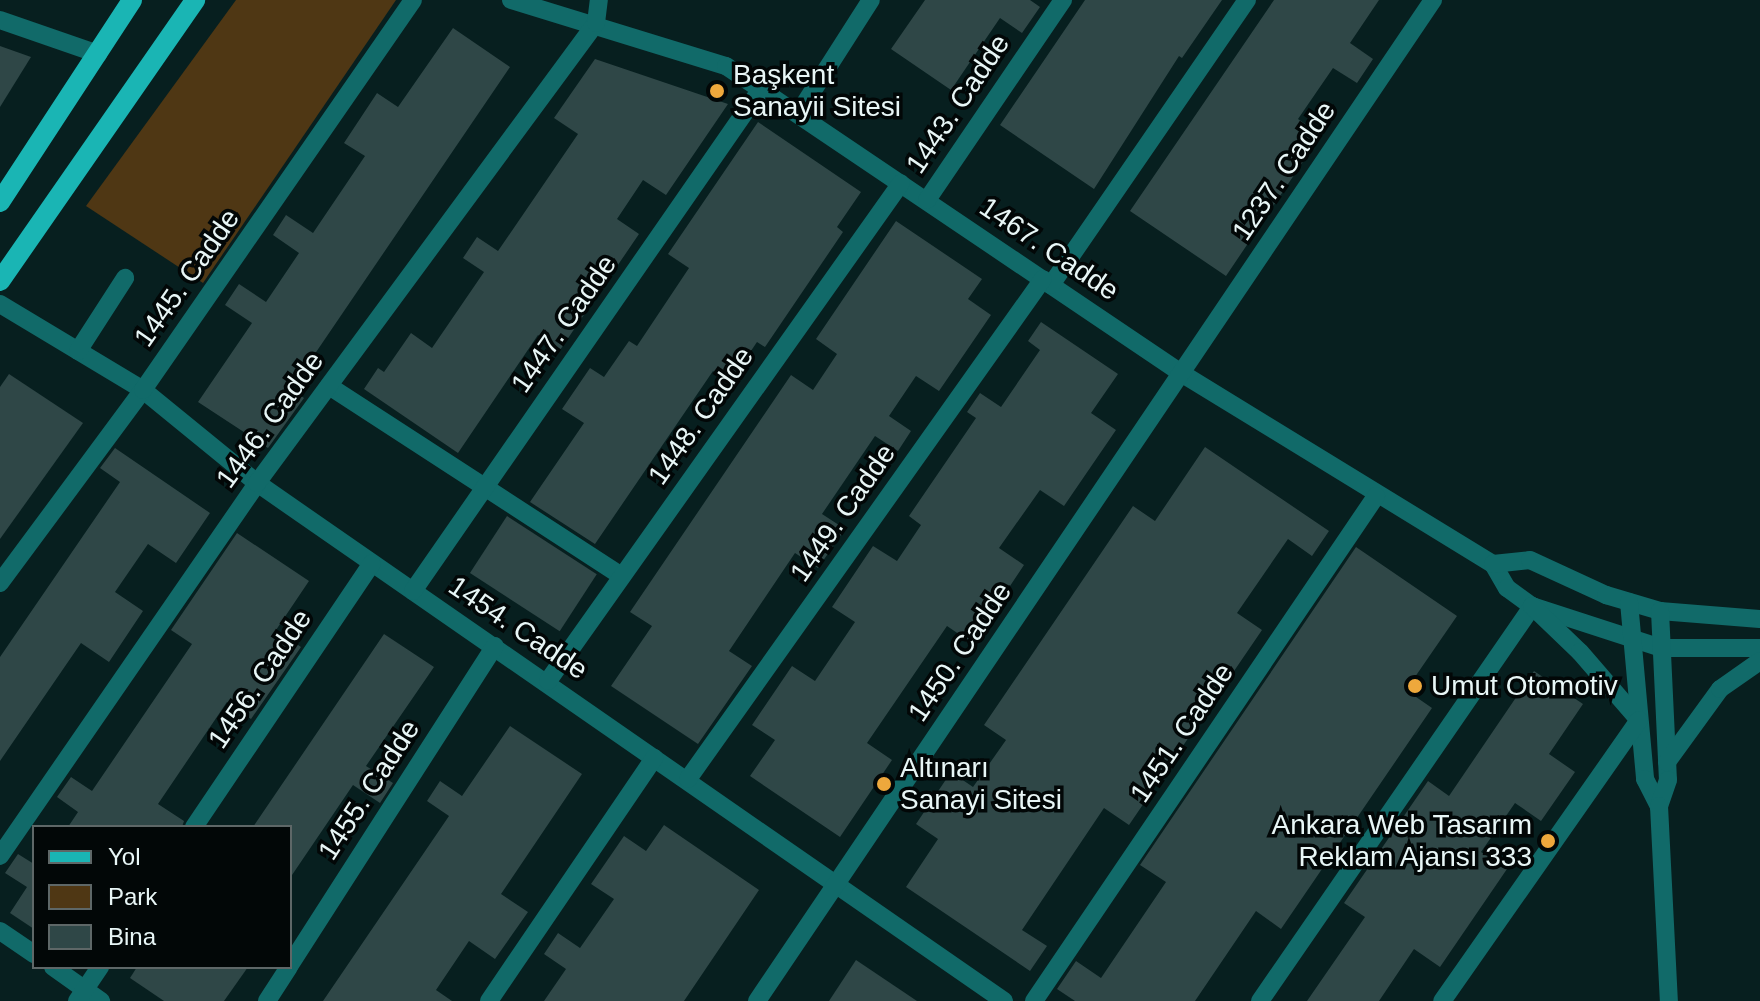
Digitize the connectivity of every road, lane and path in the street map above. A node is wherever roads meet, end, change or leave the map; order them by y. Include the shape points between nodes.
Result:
1 (132, 0) edge
2 (195, 0) edge
3 (413, 0) edge
4 (511, 0) edge
5 (536, 0) edge
6 (599, 0) edge
7 (871, 0) edge
8 (1063, 0) edge
9 (1247, 0) edge
10 (1433, 0) edge
11 (560, 11) junction
12 (0, 20) edge
13 (596, 23) junction
14 (98, 54) junction
15 (761, 89) junction
16 (798, 114) junction
17 (901, 183) junction
18 (927, 200) junction
19 (0, 202) edge
20 (125, 278) dead end
21 (0, 281) edge
22 (1047, 282) junction
23 (0, 304) edge
24 (78, 351) junction
25 (1181, 373) junction
26 (329, 386) junction
27 (143, 390) junction
28 (257, 483) junction
29 (487, 485) junction
30 (1376, 496) junction
31 (372, 563) junction
32 (1493, 564) junction
33 (622, 576) junction
34 (0, 583) edge
35 (413, 591) junction
36 (1629, 602) junction
37 (1532, 606) junction
38 (1660, 611) junction
39 (1760, 619) edge
40 (1632, 642) junction
41 (495, 646) junction
42 (1661, 648) junction
43 (1760, 648) edge
44 (1760, 661) edge
45 (548, 681) junction
46 (1639, 720) junction
47 (654, 758) junction
48 (1667, 762) junction
49 (688, 779) junction
50 (1659, 806) junction
51 (195, 825) edge
52 (0, 856) edge
53 (837, 885) junction
54 (0, 931) edge
55 (32, 953) edge
56 (292, 961) edge
57 (55, 969) edge
58 (99, 969) edge
59 (287, 969) edge
60 (81, 995) edge
61 (101, 1001) edge
62 (267, 1001) edge
63 (489, 1001) edge
64 (757, 1001) edge
65 (1004, 1001) edge
66 (1034, 1001) edge
67 (1260, 1001) edge
68 (1442, 1001) edge
69 (1669, 1001) edge

1 - 14 main road
2 - 21 main road
3 - 27 street, 1445. Cadde
4 - 11 street, 1467. Cadde
5 - 11 street, 1467. Cadde
6 - 13 street
7 - 16 street
8 - 18 street, 1443. Cadde
9 - 22 street, 1449. Cadde
10 - 25 street, 1237. Cadde
11 - 13 street, 1467. Cadde
12 - 14 street
13 - 15 street, 1467. Cadde via 726,66
13 - 26 street, 1446. Cadde
14 - 19 main road
15 - 16 street, 1467. Cadde
15 - 29 street, 1447. Cadde
16 - 17 street, 1467. Cadde
17 - 18 street, 1467. Cadde
17 - 33 street, 1448. Cadde
18 - 22 street, 1467. Cadde
20 - 24 street
22 - 25 street, 1467. Cadde
22 - 49 street, 1449. Cadde
23 - 24 street, 1454. Cadde
24 - 27 street, 1454. Cadde
25 - 30 street, 1467. Cadde
25 - 53 street, 1450. Cadde
26 - 28 street, 1446. Cadde
26 - 29 street
27 - 28 street, 1454. Cadde
27 - 34 street, 1445. Cadde
28 - 31 street, 1454. Cadde
28 - 52 street, 1446. Cadde
29 - 33 street
29 - 35 street, 1447. Cadde
30 - 32 street, 1467. Cadde
30 - 66 street, 1451. Cadde
31 - 35 street, 1454. Cadde
31 - 51 street, 1456. Cadde
32 - 36 street via 1530,560
32 - 37 street, 1467. Cadde via 1507,588
33 - 45 street, 1448. Cadde
35 - 41 street, 1454. Cadde
36 - 38 street
36 - 40 street
37 - 40 street, 1467. Cadde
37 - 46 street
37 - 67 street
38 - 39 street
38 - 42 street
40 - 42 street, 1467. Cadde
40 - 46 street
41 - 45 street, 1454. Cadde
41 - 56 street, 1455. Cadde
42 - 43 street, 1467. Cadde
42 - 48 street
44 - 48 street via 1720,689
45 - 47 street, 1454. Cadde
46 - 50 street via 1645,779
46 - 68 street
47 - 49 street, 1454. Cadde
47 - 63 street
48 - 50 street
49 - 53 street, 1454. Cadde
50 - 69 street
53 - 64 street, 1450. Cadde
53 - 65 street, 1454. Cadde
54 - 55 street
57 - 60 street
58 - 60 street
59 - 62 street, 1455. Cadde
60 - 61 street

